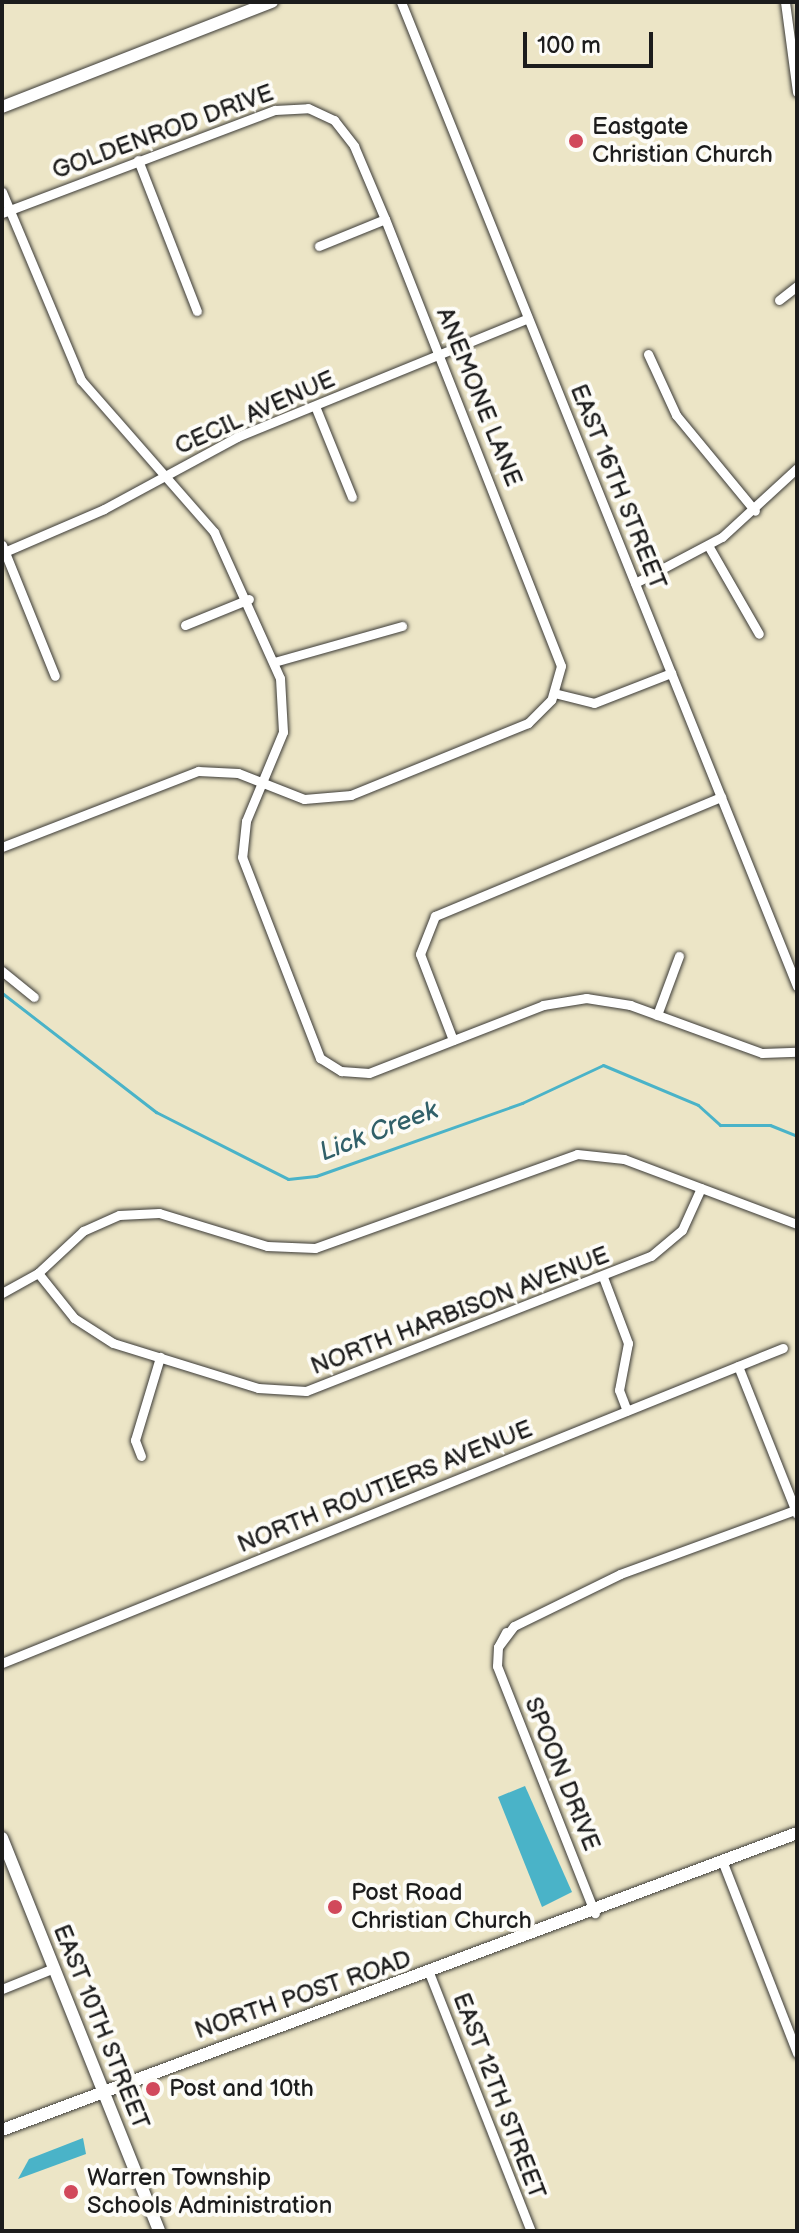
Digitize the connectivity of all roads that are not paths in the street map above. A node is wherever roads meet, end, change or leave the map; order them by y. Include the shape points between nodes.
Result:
1 (272, 2) edge
2 (401, 2) edge
3 (785, 2) edge
4 (797, 92) edge
5 (2, 107) edge
6 (337, 123) joint
7 (138, 160) junction
8 (2, 192) edge
9 (6, 212) edge
10 (385, 219) junction
11 (319, 246) dead end
12 (797, 286) edge
13 (779, 300) dead end
14 (197, 311) dead end
15 (528, 318) junction
16 (441, 354) junction
17 (648, 354) dead end
18 (315, 406) junction
19 (797, 468) edge
20 (165, 476) junction
21 (352, 497) dead end
22 (755, 511) junction
23 (709, 547) junction
24 (3, 550) edge
25 (635, 583) junction
26 (249, 599) junction
27 (185, 625) dead end
28 (402, 626) dead end
29 (759, 634) dead end
30 (274, 662) junction
31 (671, 673) junction
32 (55, 676) dead end
33 (554, 693) junction
34 (263, 783) junction
35 (721, 797) junction
36 (2, 847) edge
37 (679, 956) dead end
38 (2, 971) edge
39 (797, 986) edge
40 (34, 997) dead end
41 (657, 1015) junction
42 (453, 1040) junction
43 (797, 1052) edge
44 (701, 1188) junction
45 (797, 1224) edge
46 (38, 1273) junction
47 (603, 1277) junction
48 (2, 1293) edge
49 (783, 1348) dead end
50 (160, 1357) junction
51 (738, 1366) junction
52 (627, 1411) junction
53 (141, 1456) dead end
54 (796, 1512) edge
55 (2, 1663) edge
56 (797, 1833) edge
57 (2, 1841) edge
58 (723, 1863) junction
59 (596, 1914) junction
60 (54, 1968) junction
61 (430, 1975) junction
62 (2, 1989) edge
63 (797, 2053) edge
64 (103, 2090) junction
65 (2, 2130) edge
66 (159, 2231) edge
67 (531, 2231) edge

1 - 5 main road
2 - 15 street, EAST 16TH STREET
3 - 4 street
6 - 7 street, GOLDENROD DRIVE via 288,107
6 - 10 street, ANEMONE LANE
7 - 9 street, GOLDENROD DRIVE
7 - 14 street
8 - 9 street
9 - 20 street via 81,380
10 - 11 street
10 - 16 street, ANEMONE LANE
12 - 13 street
15 - 16 street, CECIL AVENUE
15 - 25 street, EAST 16TH STREET
16 - 18 street, CECIL AVENUE
16 - 33 street, ANEMONE LANE via 558,646
17 - 22 street via 676,415
18 - 20 street, CECIL AVENUE
18 - 21 street
19 - 22 street
20 - 24 street, CECIL AVENUE
20 - 26 street via 214,532
22 - 23 street
23 - 25 street
23 - 29 street
24 - 32 street
25 - 31 street, EAST 16TH STREET
26 - 27 street
26 - 30 street
28 - 30 street
30 - 34 street via 284,722
31 - 33 street via 598,702
31 - 35 street, EAST 16TH STREET
33 - 34 street via 521,727 345,797 304,799
34 - 36 street via 230,771 194,772
34 - 42 street via 244,829 244,873 312,1044 331,1066 369,1073
35 - 39 street, EAST 16TH STREET
35 - 42 street via 435,916 420,954
37 - 41 street
38 - 40 street
41 - 42 street via 615,1001 570,999
41 - 43 street via 762,1053
44 - 45 street
44 - 46 street via 624,1159 577,1154 315,1248 267,1246 162,1214 119,1215 79,1233
44 - 47 street, NORTH HARBISON AVENUE via 672,1242
46 - 48 street
46 - 50 street, NORTH HARBISON AVENUE via 94,1333
47 - 50 street, NORTH HARBISON AVENUE via 317,1390 266,1390
47 - 52 street via 628,1343 619,1390
49 - 51 street, NORTH ROUTIERS AVENUE
50 - 53 street via 135,1440
51 - 52 street, NORTH ROUTIERS AVENUE
51 - 54 street
52 - 55 street, NORTH ROUTIERS AVENUE
54 - 59 street, SPOON DRIVE via 641,1565 506,1632 498,1647 497,1666
56 - 58 main road, NORTH POST ROAD
57 - 60 main road, EAST 10TH STREET
58 - 59 main road, NORTH POST ROAD
58 - 63 street
59 - 61 main road, NORTH POST ROAD
60 - 62 street
60 - 64 main road, EAST 10TH STREET
61 - 64 main road, NORTH POST ROAD
61 - 67 street, EAST 12TH STREET
64 - 65 main road, NORTH POST ROAD
64 - 66 main road, EAST 10TH STREET

